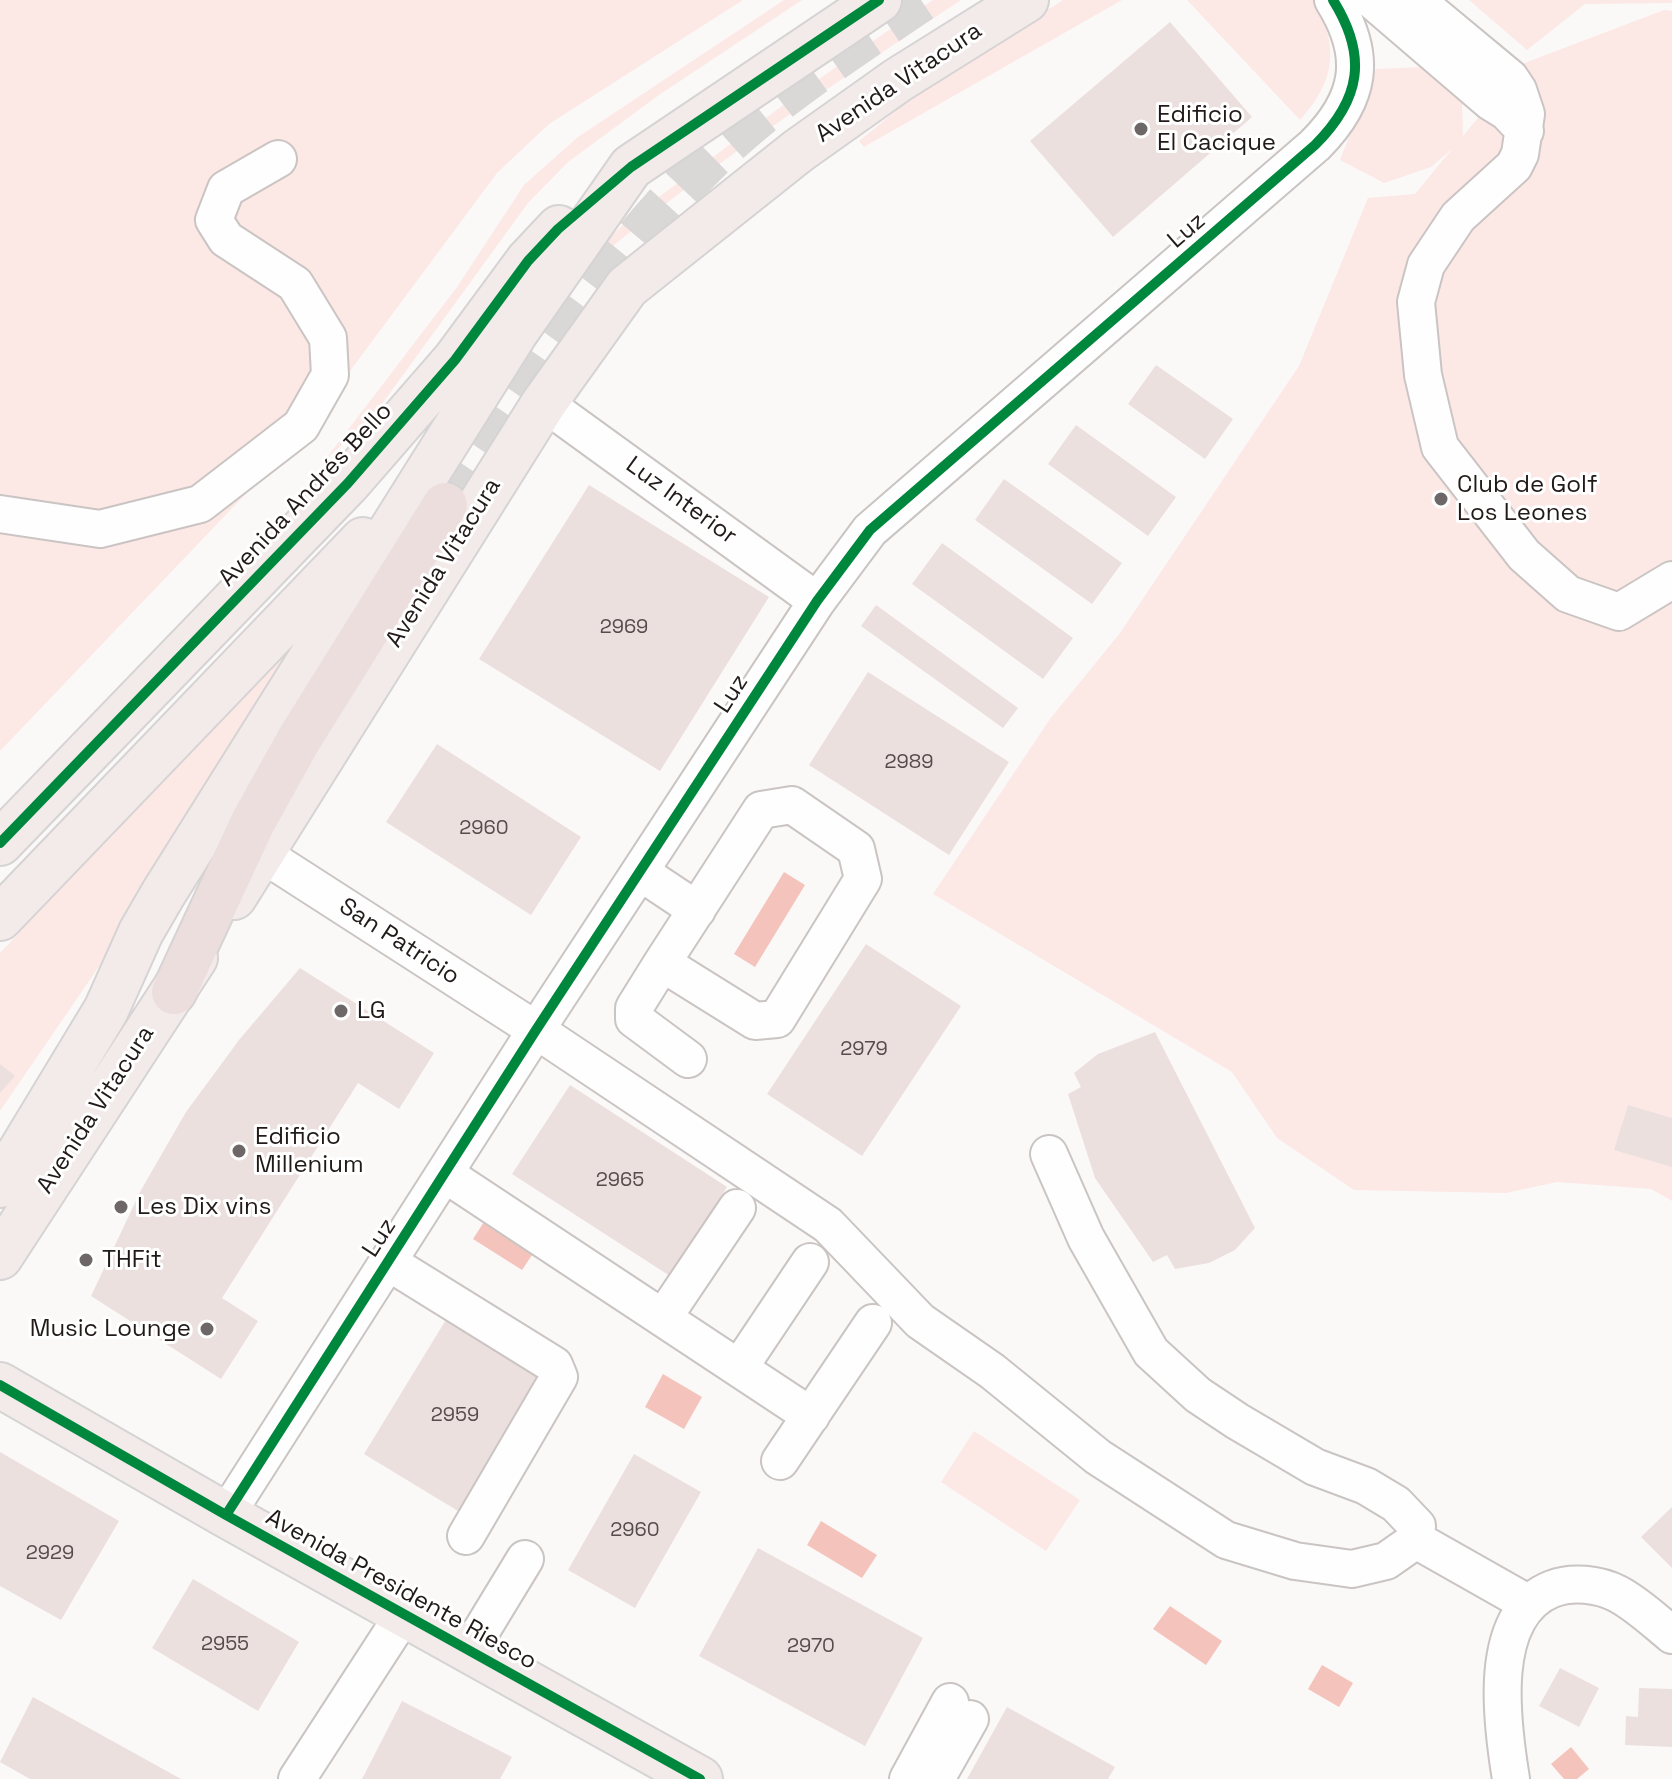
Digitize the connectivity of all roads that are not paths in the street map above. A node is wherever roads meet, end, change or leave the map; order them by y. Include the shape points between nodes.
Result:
1 (879, 0) edge
2 (1026, 0) edge
3 (1333, 0) edge
4 (1372, 0) edge
5 (1412, 16) edge
6 (1356, 62) junction
7 (1525, 131) junction
8 (278, 159) dead end
9 (631, 167) junction
10 (627, 287) junction
11 (544, 403) junction
12 (435, 490) junction
13 (0, 514) edge
14 (1672, 580) edge
15 (817, 601) junction
16 (0, 843) edge
17 (261, 853) junction
18 (646, 862) junction
19 (703, 900) junction
20 (0, 918) edge
21 (662, 963) junction
22 (174, 992) junction
23 (536, 1030) junction
24 (688, 1059) dead end
25 (1049, 1154) dead end
26 (445, 1174) junction
27 (0, 1185) edge
28 (737, 1208) dead end
29 (0, 1257) edge
30 (388, 1262) junction
31 (810, 1262) dead end
32 (663, 1318) junction
33 (873, 1323) dead end
34 (739, 1368) junction
35 (0, 1385) edge
36 (811, 1416) junction
37 (780, 1461) dead end
38 (226, 1515) junction
39 (466, 1536) dead end
40 (1416, 1540) junction
41 (525, 1559) dead end
42 (1529, 1604) junction
43 (404, 1614) junction
44 (1672, 1635) edge
45 (469, 1651) junction
46 (297, 1779) edge
47 (700, 1779) edge
48 (908, 1779) edge
49 (936, 1779) edge
50 (1511, 1779) edge

1 - 9 main road, Avenida Vitacura
2 - 10 main road, Avenida Vitacura via 798,151
3 - 6 street, Luz via 1349,27
4 - 5 street
5 - 6 street
5 - 7 street
5 - 7 street via 1445,25 1518,90
6 - 15 street, Luz via 1342,115 1315,145 890,510
7 - 14 street via 1514,166 1458,217 1426,265 1416,302 1423,375 1440,447 1524,555 1568,594 1619,612
8 - 13 street via 226,189 214,220 226,239 295,284 328,338 330,375 301,426 200,504 100,529
9 - 12 main road, Avenida Vitacura via 515,333
9 - 16 main road, Avenida Andrés Bello via 528,261 455,360 348,483
10 - 11 main road, Avenida Vitacura
10 - 12 main road via 562,343
11 - 15 street, Luz Interior
11 - 17 main road, Avenida Vitacura
12 - 20 main road
12 - 22 highway via 253,822
12 - 27 main road, Avenida Vitacura via 163,894 106,1010
15 - 18 street, Luz
17 - 22 main road, Avenida Vitacura
17 - 23 street, San Patricio
18 - 19 street
18 - 23 street, Luz
19 - 21 street
19 - 21 street via 761,810 792,805 856,849 863,879 777,1019 755,1021
21 - 24 street via 634,1008 634,1019
22 - 29 main road, Avenida Vitacura
23 - 26 street, Luz
23 - 40 street, San Patricio via 828,1225 920,1321 1098,1457 1226,1540 1295,1561 1352,1569 1386,1561
25 - 40 street via 1086,1238 1151,1352 1198,1395 1275,1446 1396,1504 1417,1526
26 - 30 street, Luz
26 - 32 street
28 - 32 street
30 - 38 street, Luz
30 - 39 street via 554,1365 559,1377
31 - 34 street
32 - 34 street
33 - 36 street
34 - 36 street
35 - 38 main road, Avenida Presidente Riesco
36 - 37 street
38 - 43 main road, Avenida Presidente Riesco
40 - 42 street
41 - 45 street
42 - 44 street via 1548,1590 1576,1583 1616,1593
42 - 50 street via 1514,1628 1501,1690
43 - 45 main road, Avenida Presidente Riesco
43 - 46 street
45 - 47 main road, Avenida Presidente Riesco
48 - 49 street via 960,1710

